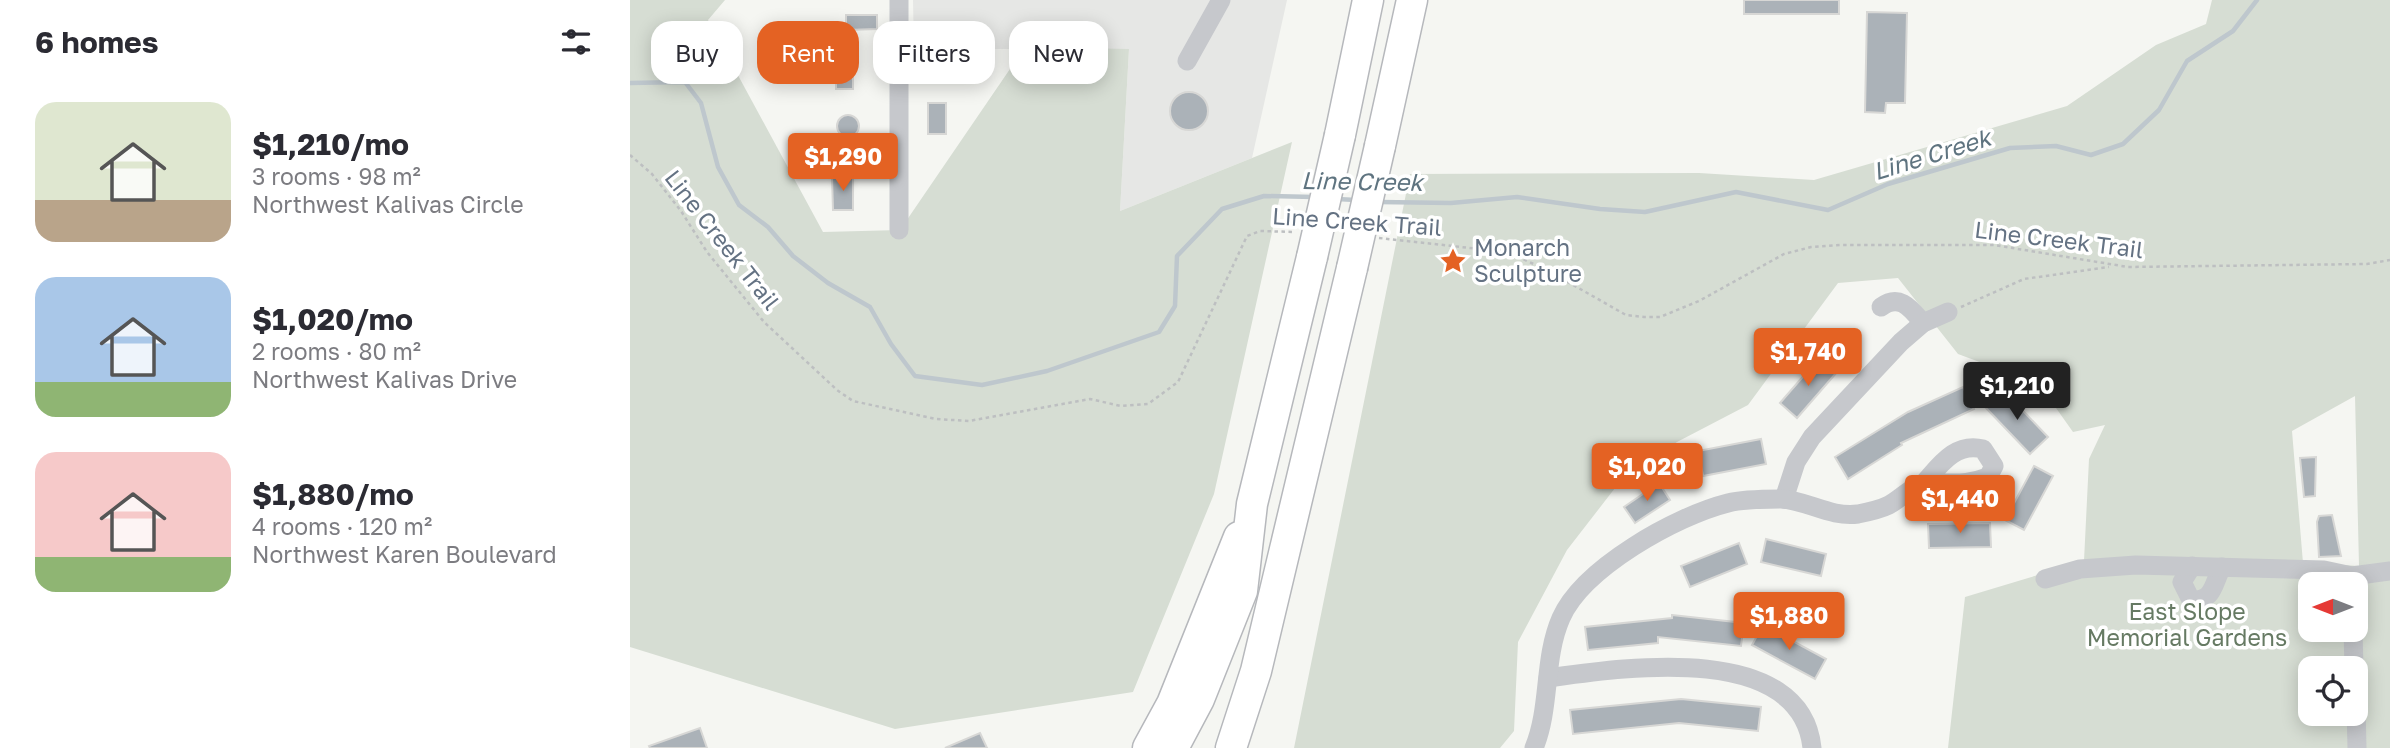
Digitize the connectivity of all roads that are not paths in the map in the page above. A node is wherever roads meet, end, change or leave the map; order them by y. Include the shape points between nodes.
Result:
1 (899, 0) edge
2 (1221, 0) edge
3 (1368, 0) edge
4 (1412, 0) edge
5 (1187, 61) dead end
6 (900, 230) dead end
7 (1881, 307) dead end
8 (1948, 312) road end
9 (1923, 323) junction
10 (1923, 484) dead end
11 (1784, 499) junction
12 (1252, 504) junction
13 (2193, 566) junction
14 (2222, 566) junction
15 (2390, 571) edge
16 (2330, 572) edge
17 (2368, 576) edge
18 (2045, 579) dead end
19 (1256, 671) junction
20 (1548, 678) junction
21 (2356, 726) edge
22 (1148, 748) edge
23 (1173, 748) edge
24 (1231, 748) edge
25 (1244, 748) edge
26 (1534, 748) edge
27 (1812, 748) edge
28 (2357, 748) edge

1 - 6 street
2 - 5 street
3 - 12 highway, bridge via 1339,135 1307,245
4 - 19 highway, bridge
7 - 9 street via 1900,301
8 - 9 street
9 - 11 street via 1812,437 1796,462
10 - 11 street via 1887,506 1857,514
11 - 20 street via 1730,502 1696,514 1589,579 1561,618
12 - 22 highway via 1172,704
12 - 23 highway via 1242,591 1199,699
13 - 14 street
13 - 14 street via 2182,582 2184,591 2191,600 2202,601
13 - 18 street via 2092,568
14 - 16 street
15 - 17 street
19 - 24 highway
19 - 25 highway
20 - 26 street via 1541,731
20 - 27 street via 1641,667 1746,674 1791,701 1802,717
21 - 28 street

